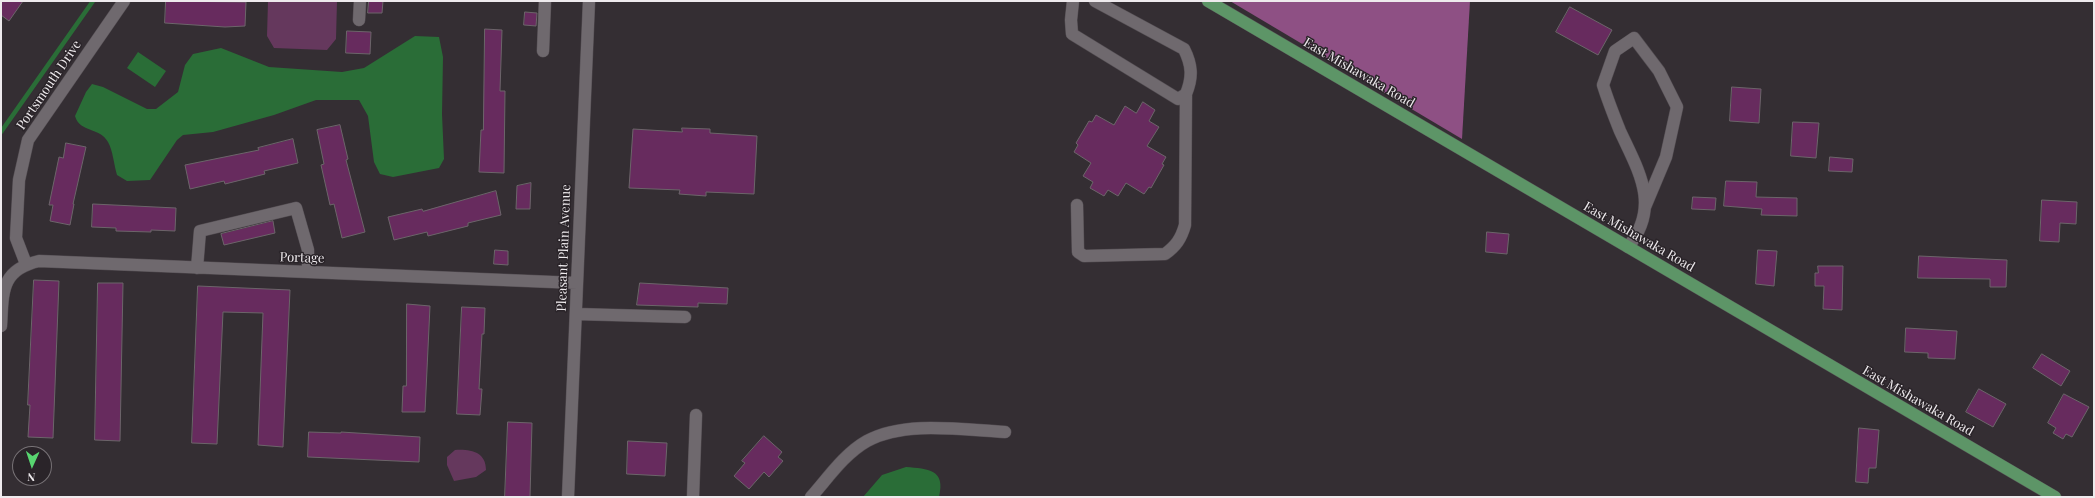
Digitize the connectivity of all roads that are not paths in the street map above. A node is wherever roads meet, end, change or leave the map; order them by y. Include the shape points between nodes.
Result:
1 (124, 1) edge
2 (360, 1) edge
3 (546, 1) edge
4 (588, 1) edge
5 (1073, 1) edge
6 (1095, 1) edge
7 (1208, 1) edge
8 (359, 20) dead end
9 (543, 51) dead end
10 (1186, 94) junction
11 (1077, 205) dead end
12 (1645, 207) junction
13 (1628, 247) junction
14 (26, 264) junction
15 (197, 268) junction
16 (308, 272) junction
17 (577, 283) junction
18 (576, 314) junction
19 (685, 317) dead end
20 (1, 326) edge
21 (696, 415) dead end
22 (1005, 432) dead end
23 (568, 497) edge
24 (693, 497) edge
25 (811, 497) edge
26 (2055, 497) edge

1 - 14 street, Portsmouth Drive via 28,140 19,180 16,238
2 - 8 street
3 - 9 street
4 - 17 street, Pleasant Plain Avenue
5 - 10 street via 1072,34 1178,98
6 - 10 street via 1184,49 1191,68 1191,81
7 - 13 main road, East Mishawaka Road
10 - 11 street via 1185,226 1176,246 1165,254 1084,256 1078,252
12 - 12 street via 1644,183 1617,124 1603,85 1615,51 1634,38 1659,71 1677,107 1666,157
12 - 13 street via 1639,234
13 - 26 main road, East Mishawaka Road
14 - 15 street, Portage via 38,261
14 - 20 street via 14,272 6,282
15 - 16 street, Portage
15 - 16 street via 200,231 296,208 308,250
16 - 17 street, Portage
17 - 18 street, Pleasant Plain Avenue
18 - 19 street
18 - 23 street, Pleasant Plain Avenue
21 - 24 street
22 - 25 street via 914,428 888,433 867,441 850,453

